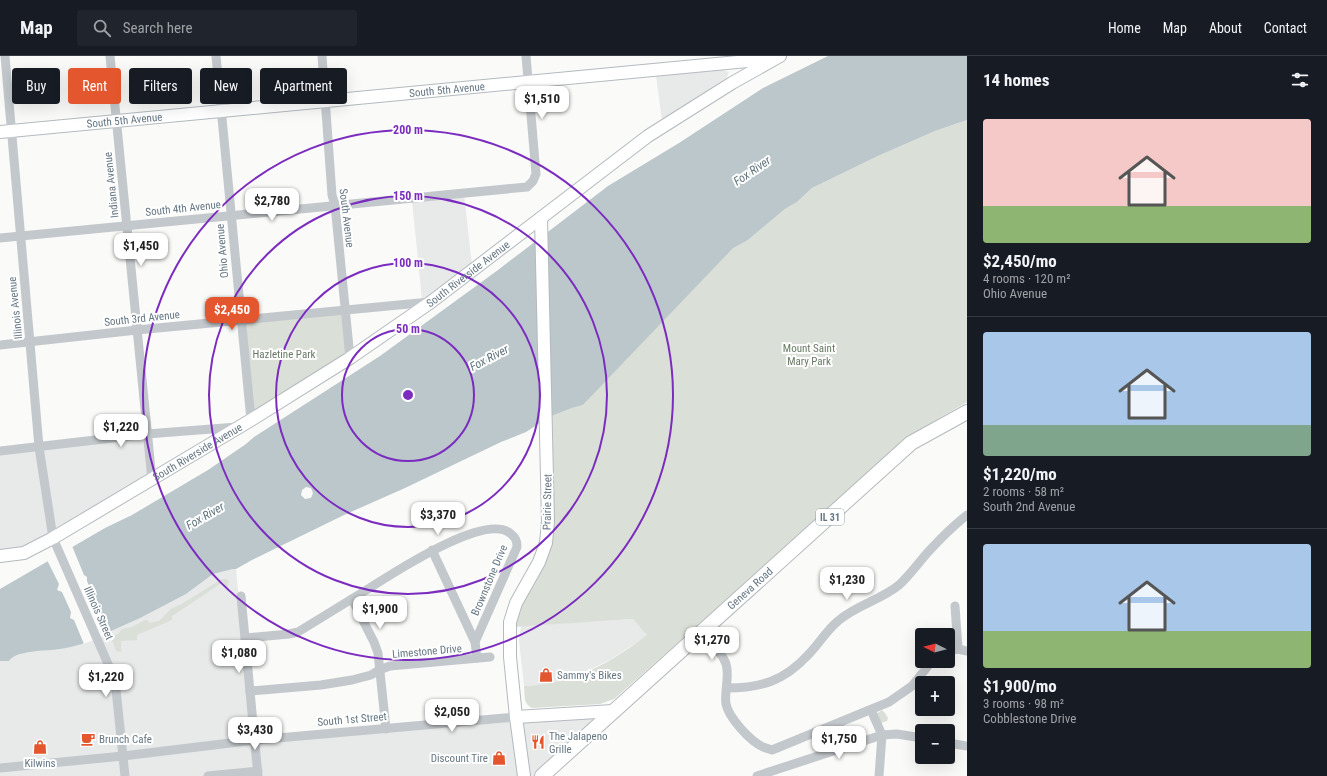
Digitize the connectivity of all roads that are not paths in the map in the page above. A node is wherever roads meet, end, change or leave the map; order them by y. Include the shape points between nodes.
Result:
1 (5, 56) edge
2 (110, 56) edge
3 (216, 56) edge
4 (322, 56) edge
5 (526, 56) edge
6 (777, 58) edge
7 (323, 68) edge
8 (528, 82) junction
9 (347, 99) edge
10 (294, 104) edge
11 (326, 104) edge
12 (221, 111) junction
13 (116, 121) junction
14 (13, 130) junction
15 (0, 132) edge
16 (336, 205) junction
17 (231, 215) junction
18 (541, 218) junction
19 (127, 225) junction
20 (20, 236) junction
21 (0, 238) edge
22 (431, 302) junction
23 (345, 310) junction
24 (241, 320) junction
25 (137, 330) junction
26 (31, 342) junction
27 (0, 345) edge
28 (350, 358) junction
29 (967, 412) edge
30 (251, 420) junction
31 (240, 427) junction
32 (147, 434) junction
33 (39, 447) junction
34 (0, 451) edge
35 (152, 480) junction
36 (967, 515) edge
37 (53, 538) junction
38 (432, 550) junction
39 (61, 555) joint
40 (0, 556) edge
41 (241, 596) dead end
42 (352, 599) junction
43 (955, 606) dead end
44 (700, 634) junction
45 (246, 638) junction
46 (475, 642) junction
47 (962, 650) edge
48 (490, 657) dead end
49 (477, 658) junction
50 (926, 668) edge
51 (379, 670) junction
52 (726, 688) junction
53 (250, 691) junction
54 (613, 710) junction
55 (871, 710) junction
56 (516, 717) junction
57 (386, 729) junction
58 (882, 735) junction
59 (915, 737) edge
60 (255, 740) junction
61 (955, 744) edge
62 (967, 746) edge
63 (123, 756) junction
64 (0, 768) edge
65 (258, 774) edge
66 (125, 776) edge
67 (208, 776) edge
68 (524, 776) edge
69 (542, 776) edge
70 (757, 776) edge
71 (879, 776) edge

1 - 14 street, Illinois Avenue
2 - 13 street, Indiana Avenue
3 - 12 street, Ohio Avenue
4 - 7 street, South Avenue
5 - 8 street
6 - 8 street, South 5th Avenue
6 - 18 street, South Riverside Avenue via 732,82 648,136
8 - 9 street, South 5th Avenue
8 - 16 street, South 4th Avenue via 536,174 527,187
10 - 12 street, South 5th Avenue
11 - 16 street, South Avenue via 332,195
12 - 13 street, South 5th Avenue
12 - 17 street, Ohio Avenue
13 - 14 street, South 5th Avenue
13 - 19 street, Indiana Avenue
14 - 15 street, South 5th Avenue
14 - 20 street, Illinois Avenue
16 - 17 street, South 4th Avenue
16 - 23 street, South Avenue
17 - 19 street, South 4th Avenue
17 - 24 street, Ohio Avenue
18 - 22 street, South Riverside Avenue
18 - 56 street, Prairie Street via 548,521 546,543 539,562 516,603 510,622
19 - 20 street, South 4th Avenue
19 - 25 street, Indiana Avenue
20 - 21 street, South 4th Avenue
20 - 26 street, Illinois Avenue
22 - 23 street, South 3rd Avenue
22 - 28 street, South Riverside Avenue
23 - 24 street, South 3rd Avenue
23 - 28 street, South Avenue
24 - 25 street, South 3rd Avenue
24 - 30 street, Ohio Avenue
25 - 26 street, South 3rd Avenue
25 - 32 street, Indiana Avenue
26 - 27 street, South 3rd Avenue
26 - 33 street, Illinois Avenue
28 - 30 street, South Riverside Avenue
29 - 44 main road, Geneva Road / IL 31 via 912,443
30 - 31 street, South Riverside Avenue
31 - 32 street
31 - 35 street, South Riverside Avenue
32 - 33 street
32 - 35 street, Indiana Avenue
33 - 34 street
33 - 37 street, Illinois Avenue
35 - 37 street, South Riverside Avenue
36 - 52 street via 939,540 898,586 855,608 838,621 796,668 775,680 753,687
37 - 39 street, Illinois Avenue
37 - 40 street, South Riverside Avenue via 24,553
38 - 42 street, Brownstone Drive
38 - 46 street
38 - 46 street, Brownstone Drive via 483,530 509,532 515,537 517,542 513,558
39 - 63 street, Illinois Street via 115,680
41 - 45 street
42 - 45 street, Brownstone Drive via 298,632
42 - 51 street via 378,652
43 - 47 street
44 - 52 street via 726,663
44 - 54 main road, Geneva Road / IL 31
45 - 53 street
46 - 49 street
48 - 49 street, Limestone Drive
49 - 51 street, Limestone Drive via 390,666
50 - 55 street via 912,686 889,702
51 - 53 street, Limestone Drive via 371,675 321,685
51 - 57 street
52 - 55 street via 726,703 730,713 752,740 772,750
53 - 60 street
54 - 56 street
54 - 69 main road, Geneva Road / IL 31
55 - 58 street
56 - 57 street, South 1st Street
56 - 68 street, Prairie Street
57 - 60 street, South 1st Street
58 - 59 street
58 - 70 street
58 - 71 street
60 - 63 street, South 1st Street
60 - 65 street
61 - 62 street
63 - 64 street, South 1st Street
63 - 66 street, Illinois Street
65 - 67 street

